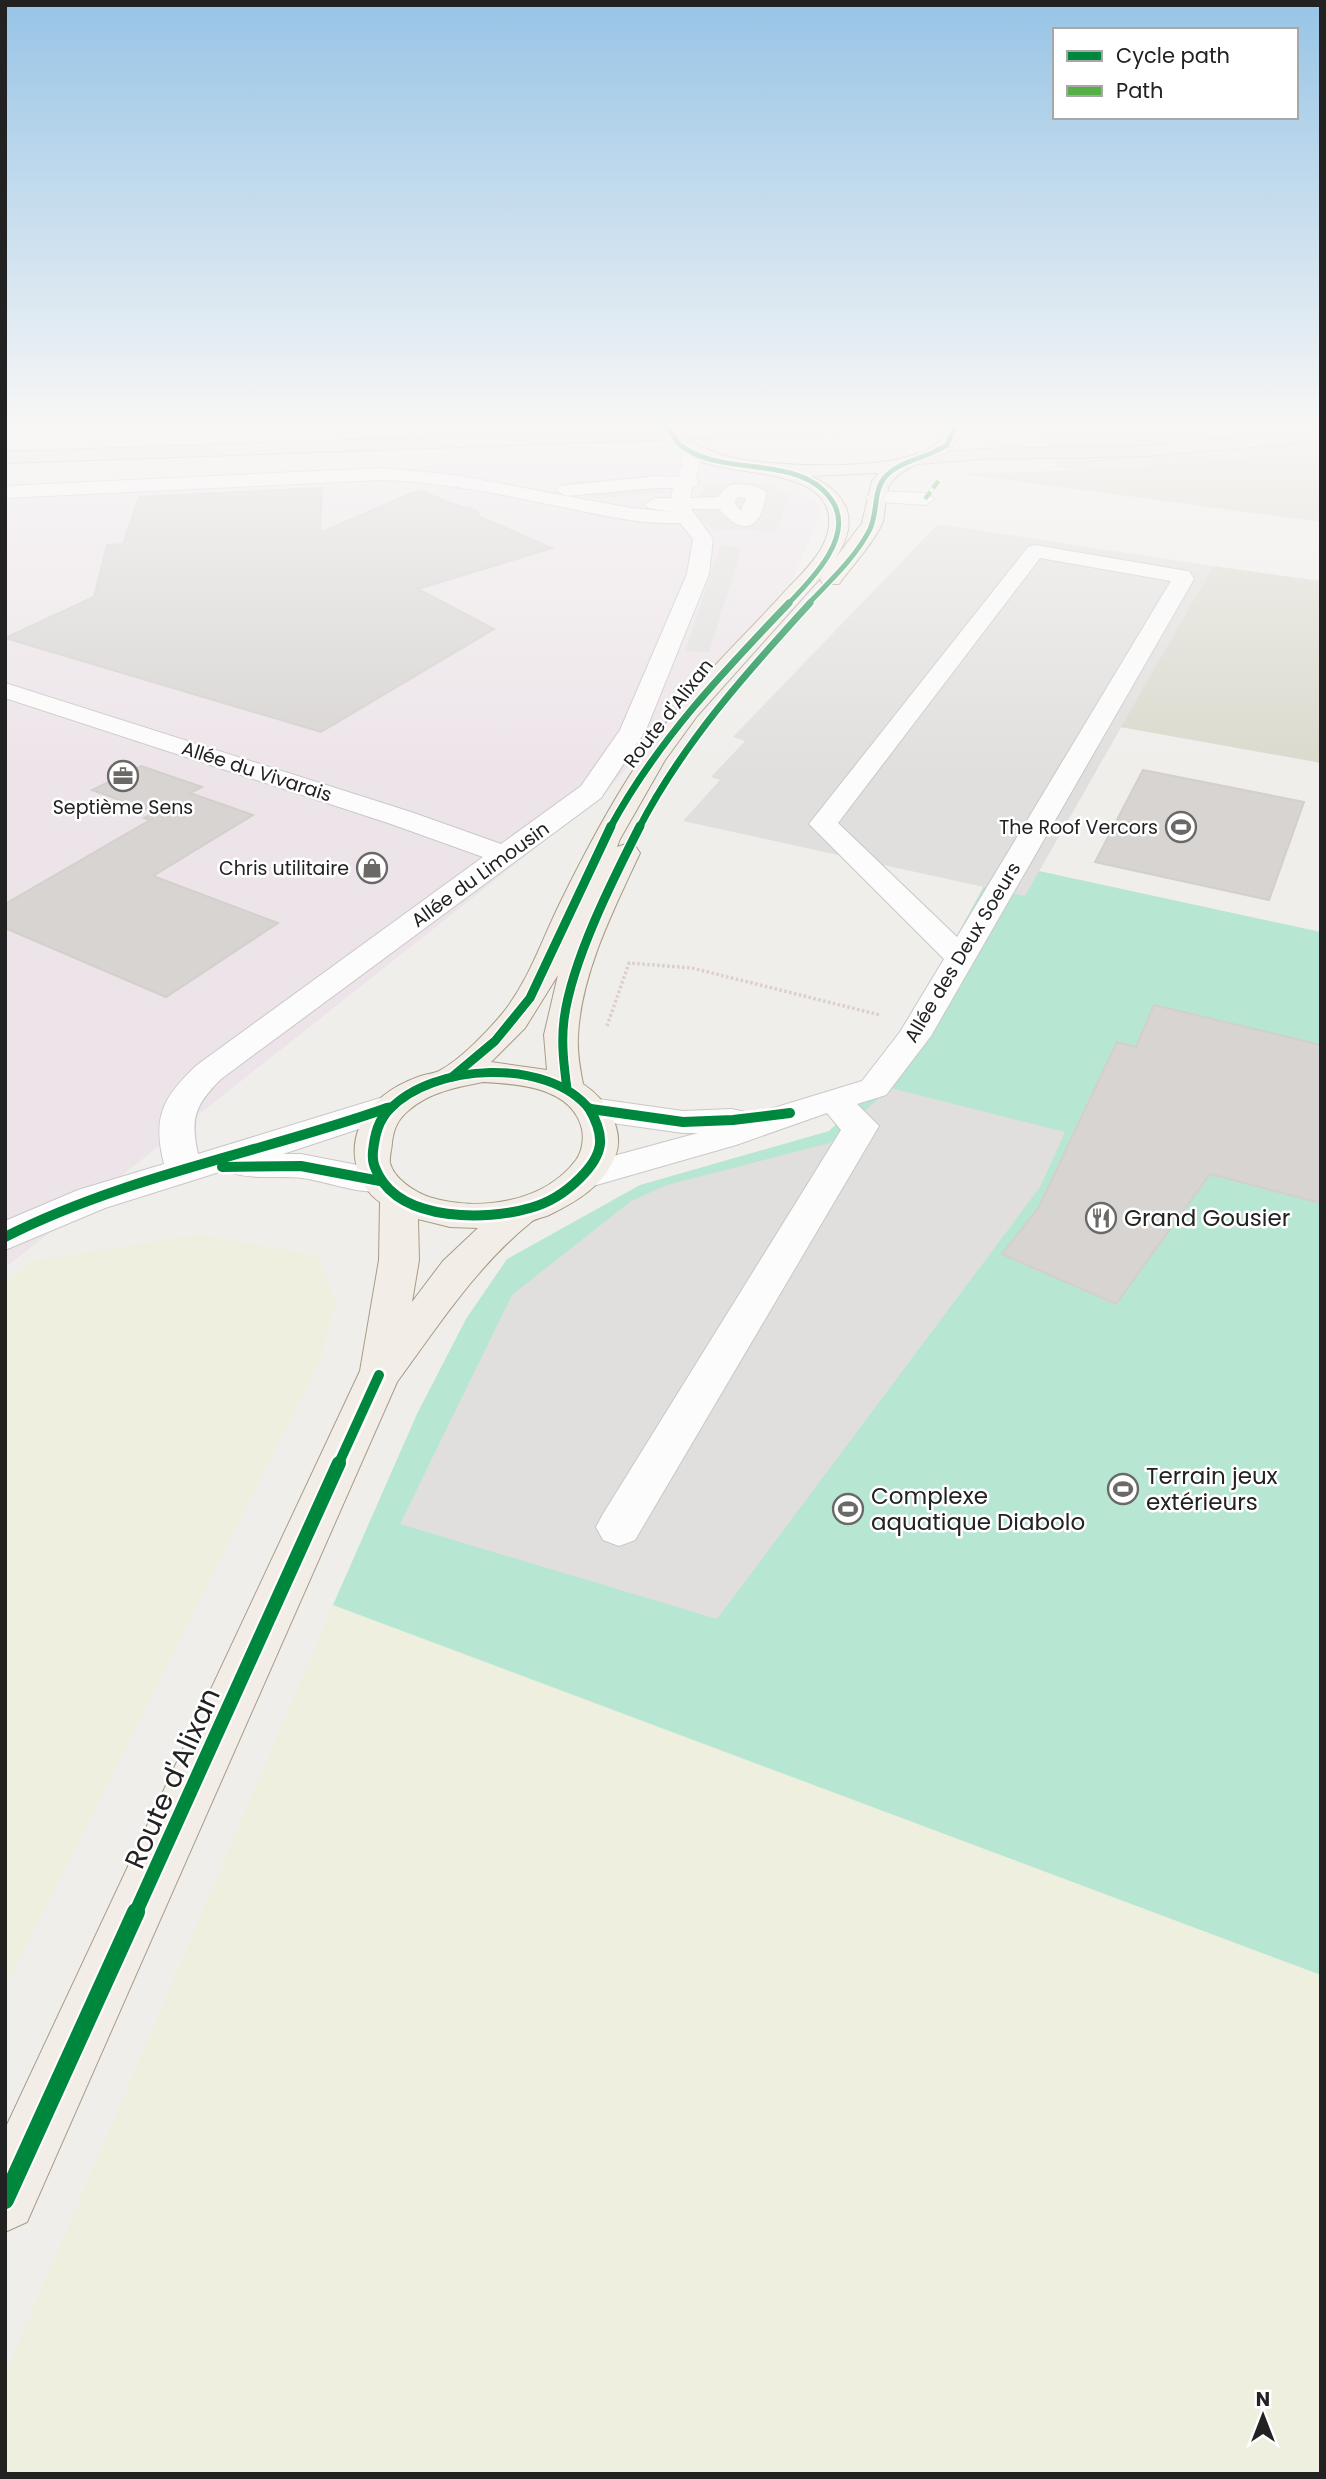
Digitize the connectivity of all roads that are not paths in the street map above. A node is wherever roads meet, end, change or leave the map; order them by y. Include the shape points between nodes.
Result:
1 (703, 542) edge
2 (834, 542) edge
3 (860, 542) edge
4 (5, 690) edge
5 (507, 856) junction
6 (960, 957) junction
7 (452, 1077) junction
8 (579, 1099) junction
9 (835, 1101) junction
10 (392, 1106) junction
11 (790, 1113) junction
12 (184, 1171) junction
13 (586, 1176) junction
14 (390, 1189) junction
15 (516, 1214) junction
16 (5, 1237) edge
17 (379, 1375) junction
18 (619, 1527) dead end
19 (5, 2200) edge

1 - 5 street, Allée du Limousin via 698,574 633,730 591,792
2 - 7 main road, Route d'Alixan via 825,559 779,613 711,683 662,743 611,829 531,997 509,1027
3 - 8 main road, Route d'Alixan via 707,720 667,779 624,858 564,1009 561,1056
4 - 5 street, Allée du Vivarais
5 - 12 street, Allée du Limousin via 194,1086 181,1101 176,1117
6 - 6 street, Allée des Deux Soeurs via 1183,579 1172,573 1035,551 823,824
6 - 9 street, Allée des Deux Soeurs via 920,1026 874,1088
7 - 8 main road, Route d'Alixan via 483,1072 542,1078
7 - 10 main road, Route d'Alixan
8 - 11 street, Allée des Deux Soeurs via 683,1122
8 - 13 main road, Route d'Alixan via 599,1125 601,1142
9 - 11 street, Allée des Deux Soeurs
9 - 18 street via 861,1125
10 - 12 street
10 - 14 main road, Route d'Alixan via 370,1143 372,1162
11 - 13 street, Allée des Deux Soeurs
12 - 14 street via 301,1166
12 - 16 street via 66,1208
13 - 15 main road, Route d'Alixan via 556,1198
14 - 15 main road, Route d'Alixan via 424,1210 453,1217
14 - 17 main road, Route d'Alixan via 399,1260
15 - 17 main road, Route d'Alixan via 457,1271
17 - 19 main road, Route d'Alixan

